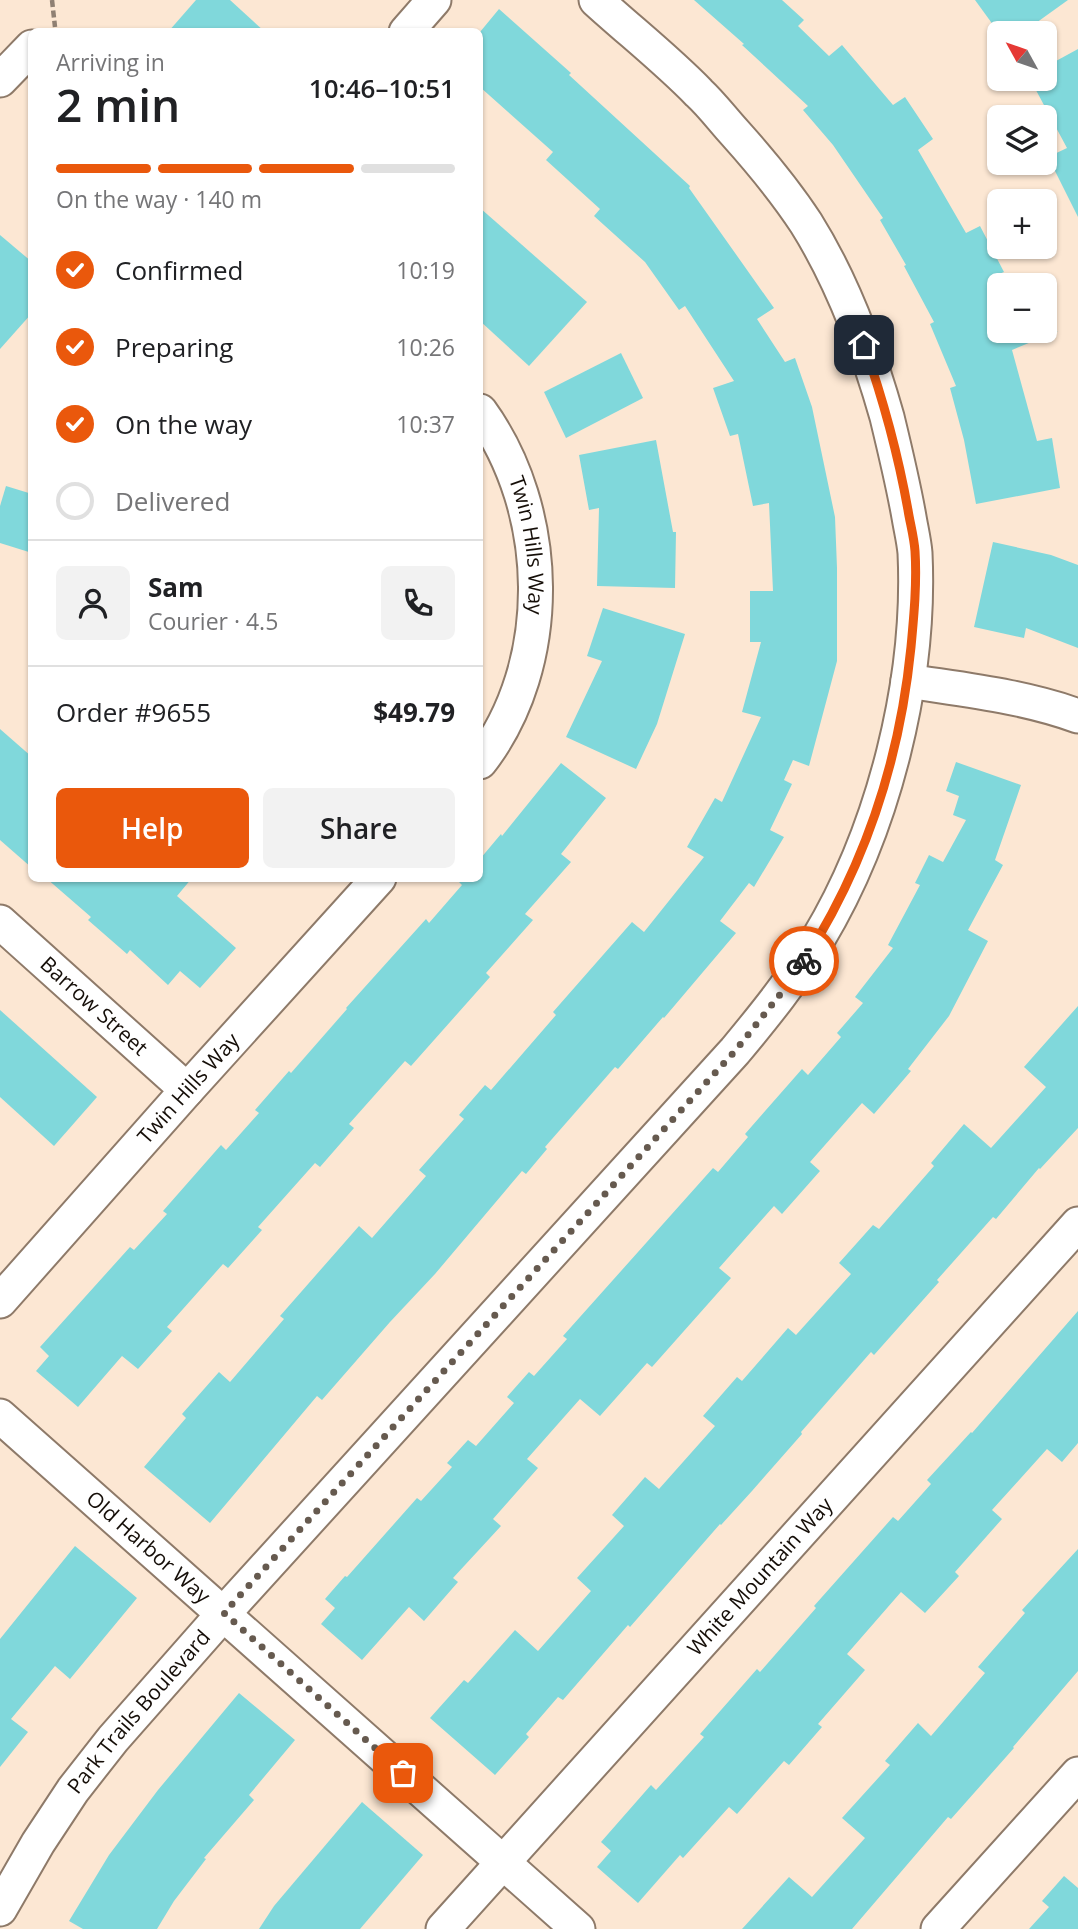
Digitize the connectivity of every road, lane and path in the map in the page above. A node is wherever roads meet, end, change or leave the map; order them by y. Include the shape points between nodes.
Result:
1 (52, 0) edge
2 (434, 0) edge
3 (596, 0) edge
4 (55, 28) edge
5 (410, 28) edge
6 (28, 51) edge
7 (0, 80) edge
8 (483, 416) edge
9 (908, 681) junction
10 (1078, 716) edge
11 (483, 758) edge
12 (375, 882) edge
13 (0, 922) edge
14 (187, 1090) junction
15 (1078, 1224) edge
16 (0, 1301) edge
17 (0, 1416) edge
18 (224, 1613) junction
19 (1078, 1774) edge
20 (502, 1861) junction
21 (0, 1909) edge
22 (443, 1929) edge
23 (578, 1929) edge
24 (938, 1929) edge

1 - 4 path
2 - 5 street
3 - 9 street, Park Trails Boulevard via 699,92 769,170 834,274 877,382 907,504 915,550
6 - 7 street
8 - 11 street, Twin Hills Way via 519,488 534,553 535,584 529,650 520,686 506,722
9 - 10 street via 1014,698
9 - 18 street, Park Trails Boulevard via 880,802 864,846 836,906 790,982 735,1051
12 - 14 street, Twin Hills Way
13 - 14 street, Barrow Street
14 - 16 street, Twin Hills Way
15 - 20 street, White Mountain Way
17 - 18 street, Old Harbor Way
18 - 20 street, Old Harbor Way
18 - 21 street, Park Trails Boulevard via 73,1790
19 - 24 street
20 - 22 street, White Mountain Way
20 - 23 street, Old Harbor Way

